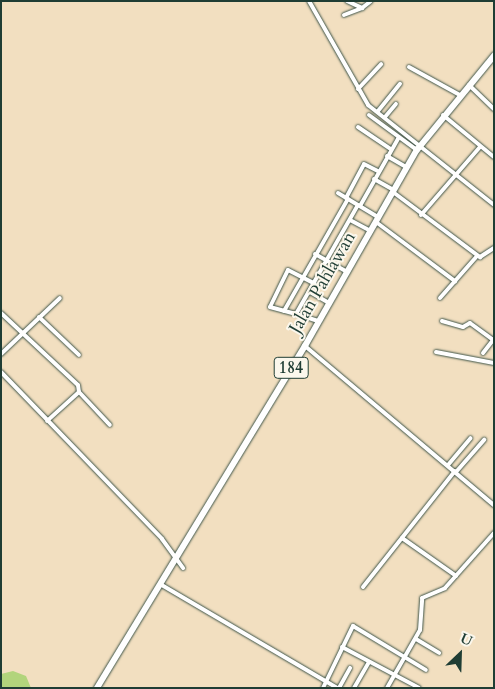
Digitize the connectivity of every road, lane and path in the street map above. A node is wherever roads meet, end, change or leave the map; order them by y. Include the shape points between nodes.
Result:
1 (309, 1) edge
2 (347, 1) edge
3 (372, 1) edge
4 (362, 8) junction
5 (344, 15) dead end
6 (494, 57) edge
7 (381, 64) dead end
8 (409, 67) dead end
9 (400, 84) dead end
10 (469, 85) junction
11 (358, 89) junction
12 (460, 95) junction
13 (396, 104) dead end
14 (494, 110) edge
15 (378, 111) junction
16 (369, 114) dead end
17 (443, 115) junction
18 (385, 117) junction
19 (358, 127) dead end
20 (400, 137) junction
21 (480, 147) junction
22 (418, 148) junction
23 (391, 149) junction
24 (387, 156) junction
25 (494, 157) edge
26 (406, 167) junction
27 (378, 171) junction
28 (456, 174) junction
29 (374, 179) junction
30 (393, 191) junction
31 (338, 193) dead end
32 (347, 199) junction
33 (494, 205) edge
34 (359, 206) junction
35 (421, 215) junction
36 (377, 219) junction
37 (350, 220) junction
38 (370, 231) junction
39 (494, 248) edge
40 (315, 254) junction
41 (477, 256) junction
42 (328, 261) junction
43 (347, 272) junction
44 (301, 276) junction
45 (455, 281) junction
46 (315, 284) junction
47 (310, 292) junction
48 (60, 298) dead end
49 (440, 298) dead end
50 (329, 303) junction
51 (284, 311) junction
52 (1, 313) edge
53 (296, 314) junction
54 (40, 317) junction
55 (442, 320) dead end
56 (318, 321) junction
57 (23, 333) junction
58 (493, 340) edge
59 (305, 346) junction
60 (436, 352) dead end
61 (483, 353) dead end
62 (1, 354) edge
63 (79, 355) dead end
64 (494, 363) edge
65 (1, 372) edge
66 (78, 392) junction
67 (48, 421) junction
68 (110, 425) dead end
69 (471, 438) dead end
70 (484, 440) dead end
71 (448, 465) junction
72 (455, 472) junction
73 (494, 506) edge
74 (494, 533) edge
75 (402, 538) junction
76 (174, 559) junction
77 (183, 568) dead end
78 (456, 576) junction
79 (160, 584) junction
80 (363, 587) dead end
81 (416, 639) junction
82 (342, 648) junction
83 (439, 653) dead end
84 (405, 656) junction
85 (369, 662) junction
86 (350, 668) dead end
87 (426, 670) dead end
88 (395, 673) junction
89 (325, 681) junction
90 (410, 682) junction
91 (389, 687) edge
92 (97, 688) edge
93 (323, 688) edge
94 (338, 688) edge
95 (354, 688) edge
96 (407, 688) edge
97 (419, 688) edge

1 - 11 street
2 - 4 street
3 - 4 street
4 - 5 street
6 - 10 main road, Jalan Pahlawan / 184
7 - 11 street
8 - 12 street
9 - 15 street
10 - 12 main road, Jalan Pahlawan / 184
10 - 14 street
11 - 15 street
12 - 17 main road, Jalan Pahlawan / 184
13 - 18 street
15 - 18 street
16 - 20 street
17 - 21 street
17 - 22 main road, Jalan Pahlawan / 184
18 - 22 street
19 - 23 street
20 - 22 street
20 - 23 street
21 - 25 street
21 - 28 street
22 - 26 main road, Jalan Pahlawan / 184
22 - 28 street
23 - 24 street
24 - 26 street
24 - 27 street
26 - 30 main road, Jalan Pahlawan / 184
27 - 29 street
27 - 32 street via 364,164
28 - 33 street
28 - 35 street
29 - 30 street
29 - 34 street
30 - 35 street
30 - 36 main road, Jalan Pahlawan / 184
31 - 32 street
32 - 34 street
32 - 40 street
34 - 36 street
34 - 37 street
35 - 41 street
36 - 38 main road, Jalan Pahlawan / 184
36 - 45 street
37 - 38 street
37 - 42 street
38 - 43 main road, Jalan Pahlawan / 184
39 - 41 street via 482,258
40 - 42 street
40 - 44 street
41 - 45 street
42 - 43 street
42 - 46 street
43 - 50 main road, Jalan Pahlawan / 184
44 - 46 street
44 - 51 street
44 - 51 street via 289,269 275,293 270,307
45 - 49 street
46 - 47 street
47 - 50 street
47 - 53 street
48 - 54 street
50 - 56 main road, Jalan Pahlawan / 184
51 - 53 street
52 - 57 street
53 - 56 street
54 - 57 street
54 - 63 street
55 - 58 street via 463,327 470,323
56 - 59 main road, Jalan Pahlawan / 184
57 - 62 street
57 - 66 street via 78,386
58 - 61 street
59 - 71 street
59 - 76 main road, Jalan Pahlawan / 184
60 - 64 street
65 - 67 street
66 - 67 street
66 - 68 street
67 - 76 street via 162,539
69 - 71 street
70 - 72 street
71 - 72 street
72 - 73 street
72 - 75 street
74 - 78 street
75 - 78 street
75 - 80 street
76 - 77 street
76 - 79 main road, Jalan Pahlawan / 184
78 - 81 street via 446,588 422,598
79 - 89 street
79 - 92 main road, Jalan Pahlawan / 184
81 - 83 street
81 - 84 street
82 - 84 street via 354,626
82 - 85 street
82 - 89 street
84 - 87 street
84 - 88 street
85 - 88 street
85 - 95 street
86 - 94 street
88 - 90 street
88 - 91 street
89 - 93 street
89 - 94 street
90 - 96 street
90 - 97 street

